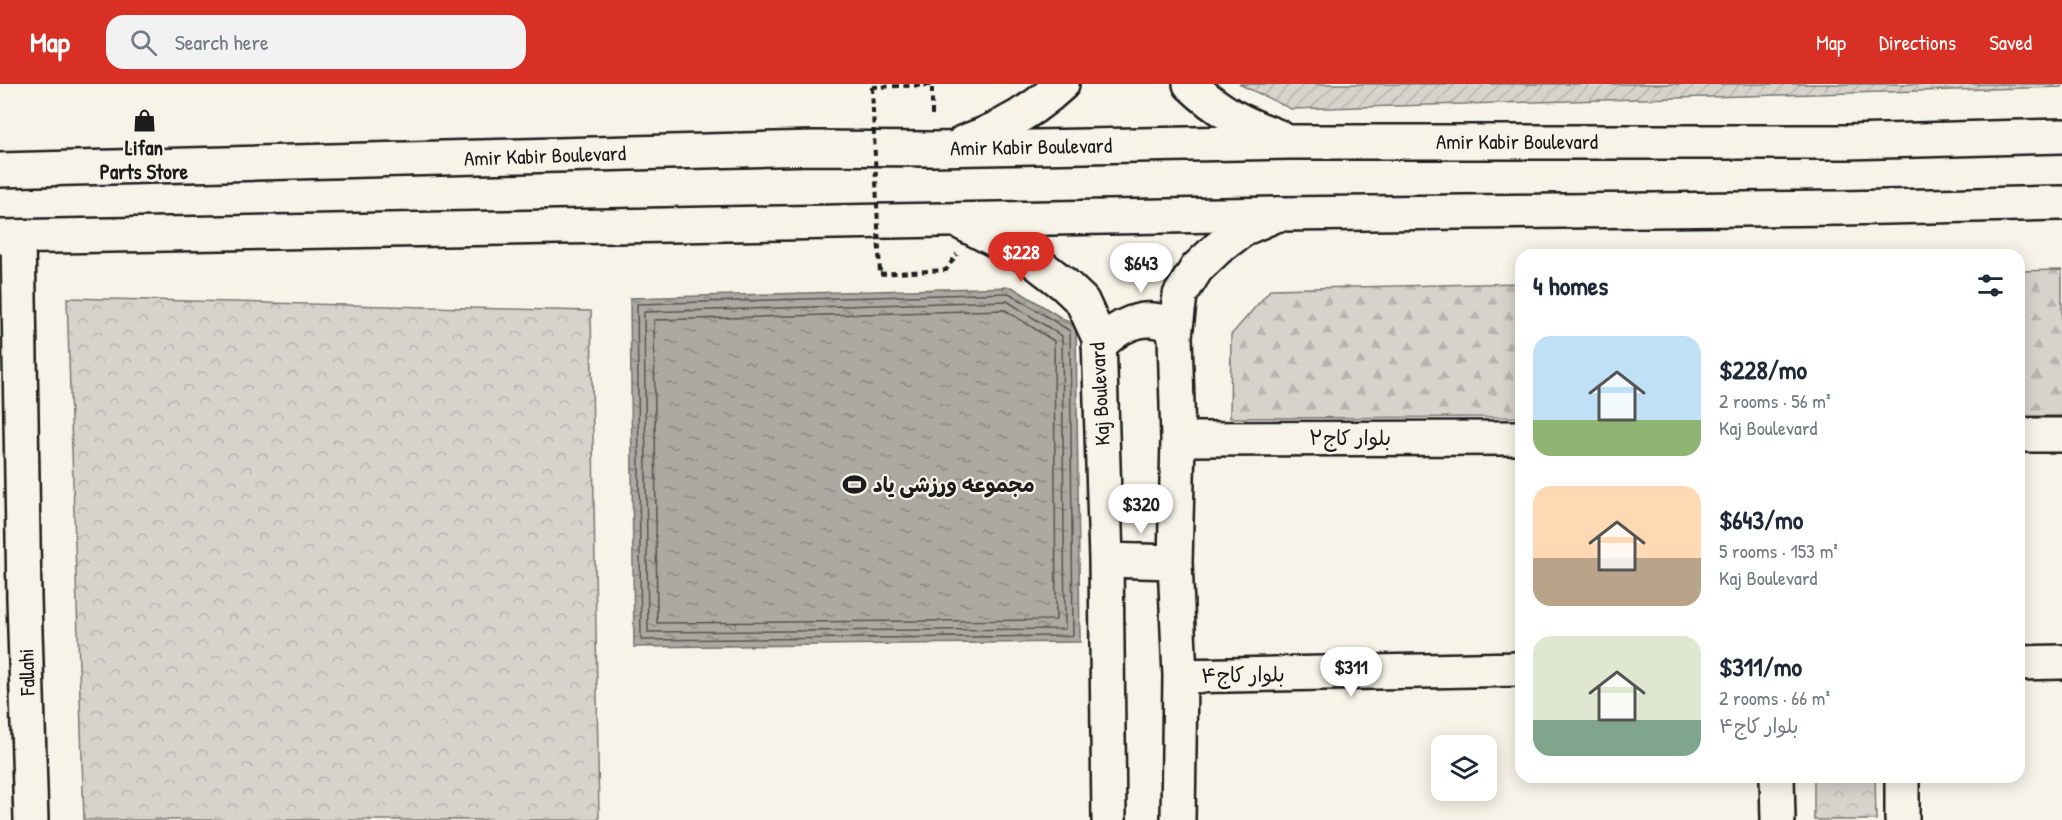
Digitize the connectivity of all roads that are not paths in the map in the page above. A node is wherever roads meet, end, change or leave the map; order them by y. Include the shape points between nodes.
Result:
1 (1062, 84) edge
2 (1190, 84) edge
3 (2062, 135) edge
4 (1292, 142) junction
5 (945, 149) junction
6 (0, 170) edge
7 (2062, 203) edge
8 (1278, 214) junction
9 (958, 221) junction
10 (9, 237) edge
11 (1175, 336) junction
12 (1099, 346) junction
13 (2025, 435) edge
14 (2062, 435) edge
15 (1515, 438) edge
16 (1178, 439) junction
17 (1106, 560) junction
18 (1175, 562) junction
19 (12, 599) edge
20 (2062, 662) edge
21 (2025, 663) edge
22 (1515, 669) edge
23 (1180, 676) junction
24 (1777, 783) edge
25 (1902, 783) edge
26 (31, 820) edge
27 (1109, 820) edge
28 (1178, 820) edge
29 (1778, 820) edge
30 (1902, 820) edge

1 - 5 main road via 1017,119
2 - 4 main road via 1232,117
3 - 4 main road, Amir Kabir Boulevard via 1848,142
4 - 5 main road, Amir Kabir Boulevard
5 - 6 main road, Amir Kabir Boulevard via 814,148
7 - 8 main road
8 - 9 main road
8 - 11 main road via 1245,228 1197,268 1180,295
9 - 10 main road
9 - 12 main road, Kaj Boulevard via 1029,257 1064,284 1082,301
10 - 19 main road, Fallahi
11 - 12 main road via 1170,325 1160,320 1141,320 1110,334
11 - 16 main road
12 - 17 main road, Kaj Boulevard
13 - 14 main road
15 - 16 main road, بلوار کاج۲
16 - 18 main road
17 - 18 main road
17 - 27 main road, Kaj Boulevard
18 - 23 main road
19 - 26 main road, Fallahi
20 - 21 main road
22 - 23 main road, بلوار کاج۴
23 - 28 main road
24 - 29 main road
25 - 30 main road

